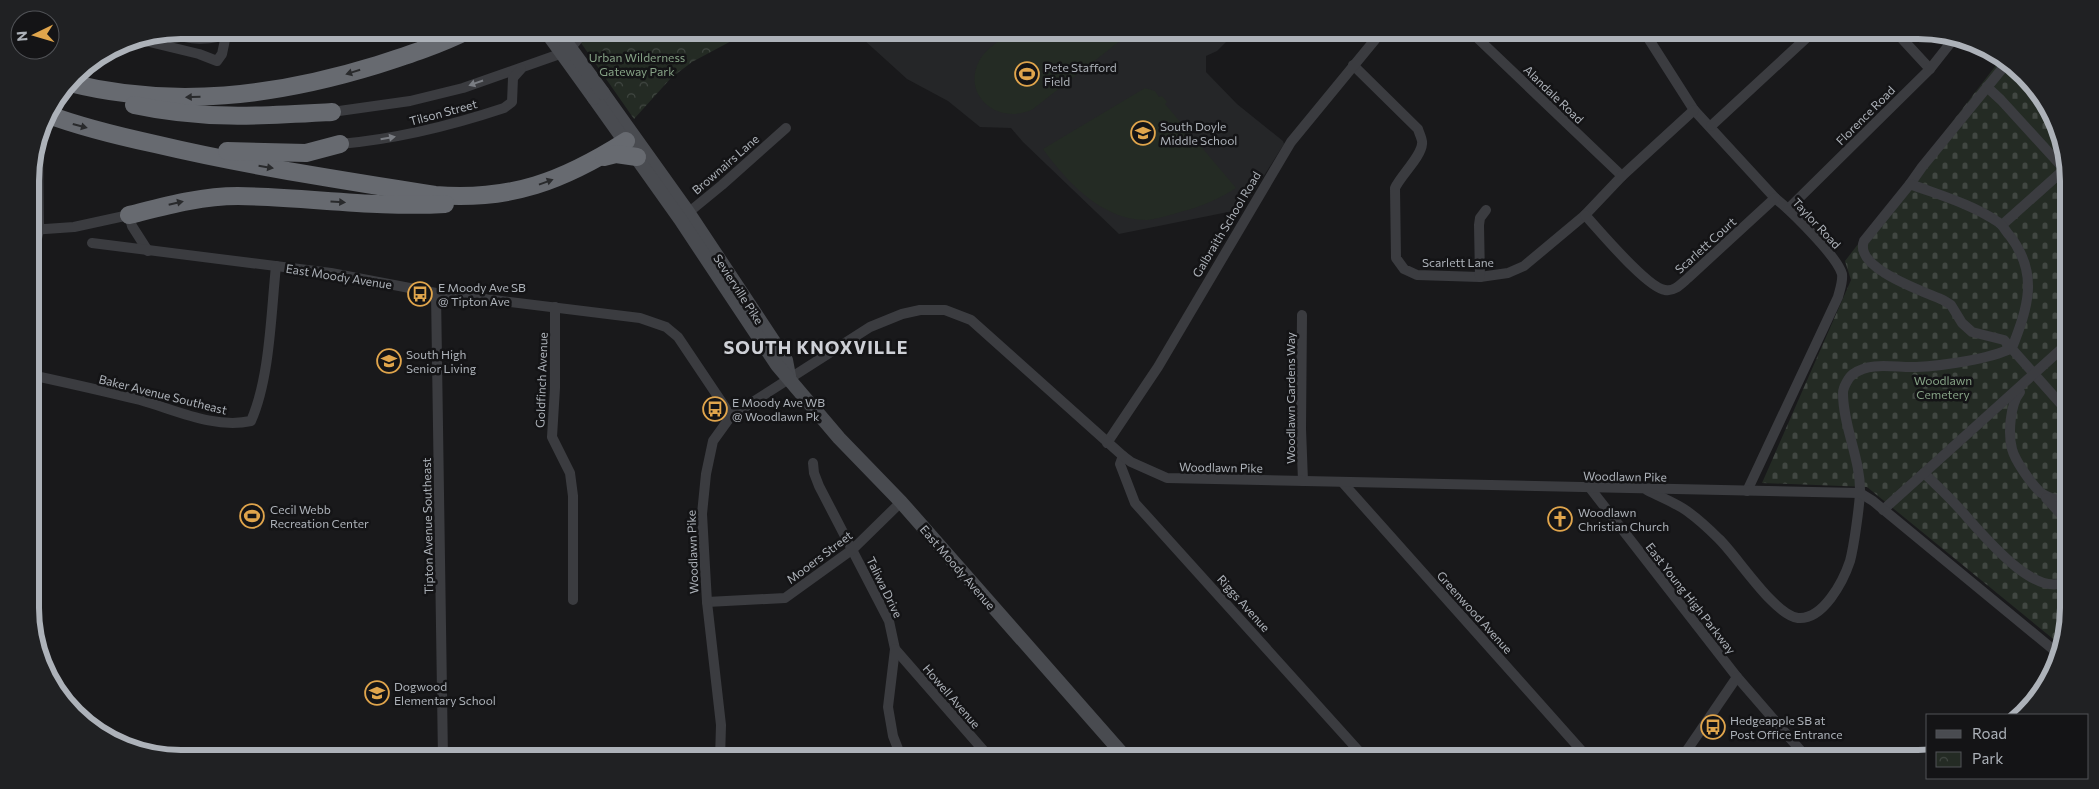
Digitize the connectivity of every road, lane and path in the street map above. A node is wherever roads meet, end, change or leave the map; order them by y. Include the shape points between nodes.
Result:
1 (225, 39) edge
2 (450, 39) edge
3 (552, 39) edge
4 (563, 39) edge
5 (580, 39) edge
6 (1375, 39) edge
7 (1479, 39) edge
8 (1649, 39) edge
9 (1805, 39) edge
10 (1902, 39) edge
11 (149, 42) edge
12 (1951, 42) edge
13 (1352, 65) junction
14 (2003, 67) edge
15 (522, 68) junction
16 (1930, 69) junction
17 (496, 77) junction
18 (511, 84) junction
19 (76, 85) edge
20 (74, 87) edge
21 (1986, 87) junction
22 (599, 96) junction
23 (1694, 110) junction
24 (332, 112) joint
25 (54, 117) edge
26 (1711, 126) junction
27 (786, 128) dead end
28 (116, 135) junction
29 (630, 138) junction
30 (340, 144) joint
31 (638, 157) junction
32 (2059, 160) edge
33 (592, 161) junction
34 (2060, 174) edge
35 (1622, 176) junction
36 (1910, 184) junction
37 (499, 195) junction
38 (1775, 198) junction
39 (1788, 209) junction
40 (1486, 210) dead end
41 (128, 215) junction
42 (1585, 215) junction
43 (684, 216) junction
44 (2002, 225) junction
45 (39, 230) edge
46 (92, 243) dead end
47 (148, 251) junction
48 (276, 266) junction
49 (1480, 277) junction
50 (436, 293) junction
51 (555, 307) junction
52 (1302, 315) dead end
53 (2012, 348) junction
54 (2060, 351) edge
55 (2060, 355) edge
56 (2034, 375) junction
57 (39, 377) edge
58 (790, 377) junction
59 (2060, 403) edge
60 (1990, 414) junction
61 (731, 416) junction
62 (2010, 424) junction
63 (1107, 443) junction
64 (1123, 456) junction
65 (813, 463) dead end
66 (1924, 473) junction
67 (1303, 481) junction
68 (1343, 483) junction
69 (1590, 488) junction
70 (1644, 489) junction
71 (1747, 491) junction
72 (1860, 493) junction
73 (2041, 493) junction
74 (2060, 500) edge
75 (901, 502) junction
76 (1883, 510) junction
77 (2060, 513) edge
78 (853, 549) junction
79 (2060, 583) edge
80 (572, 600) dead end
81 (707, 602) junction
82 (895, 648) junction
83 (2054, 650) edge
84 (1737, 677) junction
85 (443, 750) edge
86 (720, 750) edge
87 (898, 750) edge
88 (983, 750) edge
89 (1118, 750) edge
90 (1358, 750) edge
91 (1581, 750) edge
92 (1687, 750) edge
93 (1800, 750) edge

1 - 11 street via 217,61
2 -> 19 highway via 352,73 275,90 172,98 129,95
3 - 22 main road, Sevierville Pike, bridge
4 - 22 main road, Sevierville Pike, bridge
5 - 15 street, Tilson Street via 567,49
6 - 13 street, Galbraith School Road
7 - 35 street, Alandale Road
8 - 23 street, Taylor Road
9 - 26 street
10 - 16 street
12 - 16 street, Florence Road
13 - 49 street, Scarlett Lane via 1418,129 1422,143 1395,188 1396,258 1404,269 1417,275
13 - 63 street, Galbraith School Road via 1292,142 1158,367
14 - 21 street
15 - 17 street, Tilson Street
15 - 18 street, Tilson Street
16 - 39 street, Florence Road
17 - 18 street
17 -> 24 street, Tilson Street via 429,97
30 -> 18 street, Tilson Street via 442,128 504,108 513,99
20 - 24 highway via 120,102 198,116 253,117
21 - 32 street
21 - 36 street
22 - 29 main road, Sevierville Pike
23 - 26 street, Taylor Road
23 - 35 street, Scarlett Lane
25 -> 28 highway
26 - 38 street, Taylor Road
27 - 43 street, Brownairs Lane
28 - 30 highway via 243,152 306,153
28 -> 37 highway via 246,164 435,195
29 - 31 main road, Sevierville Pike
29 - 33 highway
29 - 43 main road, Sevierville Pike
31 - 33 highway via 610,154
31 - 43 main road, Sevierville Pike
37 -> 33 highway via 549,182
34 - 44 street
35 - 42 street, Scarlett Lane
36 - 44 street via 1973,208
36 - 53 street via 1864,241 1863,252 1890,278 1951,305 1972,332 2004,340
41 -> 37 highway via 180,202 238,196 432,205 477,202
38 - 39 street, Taylor Road
38 - 42 street, Scarlett Court via 1688,278 1674,289 1667,290 1649,282
39 - 71 street, Taylor Road via 1836,262 1842,274 1842,284
40 - 49 street via 1478,225
41 - 45 street via 74,227
41 - 47 street
42 - 49 street, Scarlett Lane via 1524,266 1508,273
43 - 58 main road, Sevierville Pike via 777,364
44 - 53 street via 2020,250 2030,286
46 - 47 street, East Moody Avenue
47 - 48 street, East Moody Avenue
48 - 50 street, East Moody Avenue
48 - 57 street, Baker Avenue Southeast via 264,375 258,406 251,421 218,423
50 - 51 street, East Moody Avenue
50 - 85 street, Tipton Avenue Southeast
51 - 61 street, East Moody Avenue via 640,318 666,327 683,343
51 - 80 street, Goldfinch Avenue via 552,438 570,473 573,496
52 - 67 street, Woodlawn Gardens Way
53 - 56 street
53 - 72 street via 2003,353 1963,361 1917,367 1868,367 1852,374 1843,390 1843,404 1857,457
54 - 56 street
55 - 56 street
56 - 59 street
56 - 60 street
56 - 62 street via 2015,398
58 - 61 street, Woodlawn Pike
58 - 63 street, Woodlawn Pike via 870,327 902,314 945,310 971,320
58 - 75 main road, East Moody Avenue via 839,438
60 - 62 street via 2004,412 2009,416
60 - 66 street
61 - 81 street, Woodlawn Pike via 713,441 706,474 702,514
62 - 73 street via 2012,450
63 - 64 street, Woodlawn Pike
64 - 67 street, Woodlawn Pike via 1167,478
64 - 90 street, Riggs Avenue via 1120,464 1135,503
65 - 78 street, Taliwa Drive via 820,486
66 - 76 street
66 - 79 street via 2009,562 2031,577 2050,584
67 - 68 street, Woodlawn Pike
68 - 69 street, Woodlawn Pike
68 - 91 street, Greenwood Avenue
69 - 70 street, Woodlawn Pike
69 - 84 street, East Young High Parkway
70 - 71 street, Woodlawn Pike
70 - 72 street via 1687,510 1720,540 1761,590 1791,617 1805,618 1812,617 1833,597 1850,561
71 - 72 street, Woodlawn Pike
72 - 76 street
73 - 74 street
73 - 77 street
75 - 78 street, Mooers Street
75 - 89 main road, East Moody Avenue
76 - 83 street
78 - 81 street, Mooers Street via 785,598
78 - 82 street, Taliwa Drive via 889,621
81 - 86 street, Woodlawn Pike via 721,725
82 - 87 street, Taliwa Drive via 888,707
82 - 88 street, Howell Avenue
84 - 92 street
84 - 93 street, East Young High Parkway

